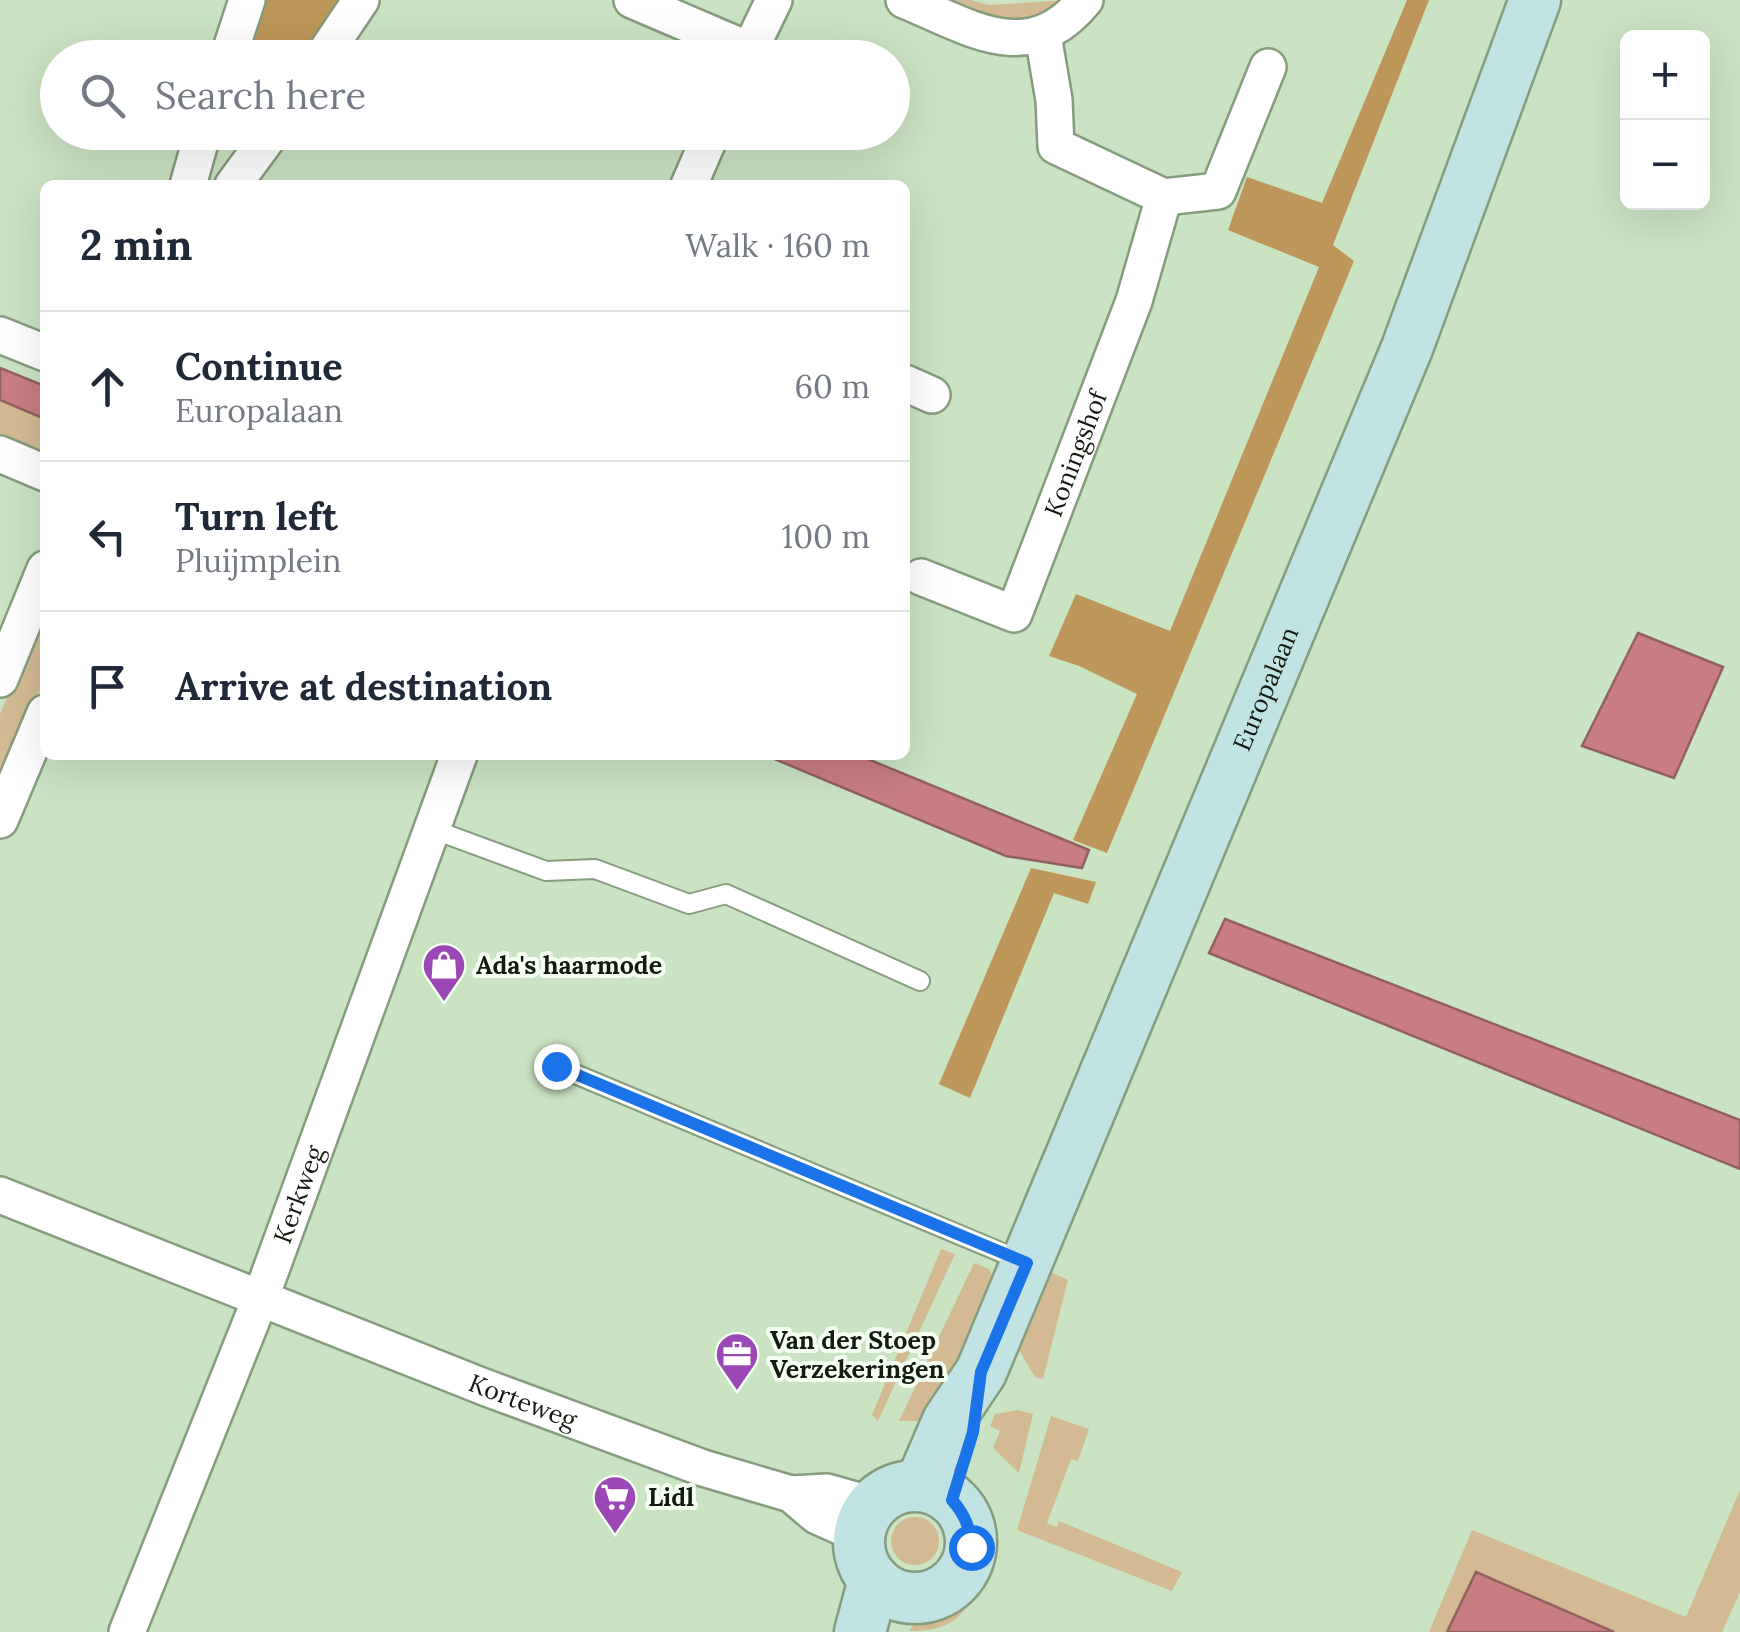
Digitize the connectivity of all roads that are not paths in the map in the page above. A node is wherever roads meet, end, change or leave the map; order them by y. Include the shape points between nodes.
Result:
1 (247, 0) edge
2 (360, 0) edge
3 (632, 0) edge
4 (774, 0) edge
5 (904, 0) edge
6 (1084, 0) edge
7 (1536, 0) edge
8 (1043, 34) junction
9 (234, 40) edge
10 (334, 40) edge
11 (717, 40) edge
12 (754, 40) edge
13 (1268, 67) dead end
14 (199, 150) edge
15 (259, 150) edge
16 (704, 150) edge
17 (190, 180) edge
18 (237, 180) edge
19 (691, 180) edge
20 (1164, 197) junction
21 (0, 335) edge
22 (40, 351) edge
23 (0, 454) edge
24 (40, 471) edge
25 (921, 577) dead end
26 (40, 591) edge
27 (0, 679) edge
28 (40, 725) edge
29 (458, 760) edge
30 (0, 820) edge
31 (432, 829) junction
32 (920, 981) dead end
33 (556, 1066) dead end
34 (0, 1195) edge
35 (1027, 1263) junction
36 (261, 1297) junction
37 (936, 1493) junction
38 (882, 1570) edge
39 (127, 1632) edge
40 (860, 1632) edge

1 - 9 street
2 - 10 street
3 - 11 street
4 - 12 street
5 - 8 street via 997,38
6 - 8 street via 1070,19
7 - 35 main road, Europalaan via 1406,348
8 - 20 street via 1056,146
13 - 20 street via 1218,191
14 - 17 street
15 - 18 street
16 - 19 street
20 - 25 street, Koningshof via 1134,301 1014,614
21 - 22 street
23 - 24 street
26 - 27 street
28 - 30 street
29 - 31 street, Kerkweg
31 - 32 lane via 546,871 595,869 688,904 726,894
31 - 36 street, Kerkweg
33 - 35 lane
34 - 36 street, Korteweg
35 - 37 main road, Europalaan via 981,1372 973,1432
36 - 38 street, Korteweg via 703,1468 791,1494 826,1492
36 - 39 street, Kerkweg
37 - 38 main road via 902,1487 886,1494
37 - 38 main road via 964,1514 970,1530 967,1564 958,1579 928,1597
38 - 40 main road

